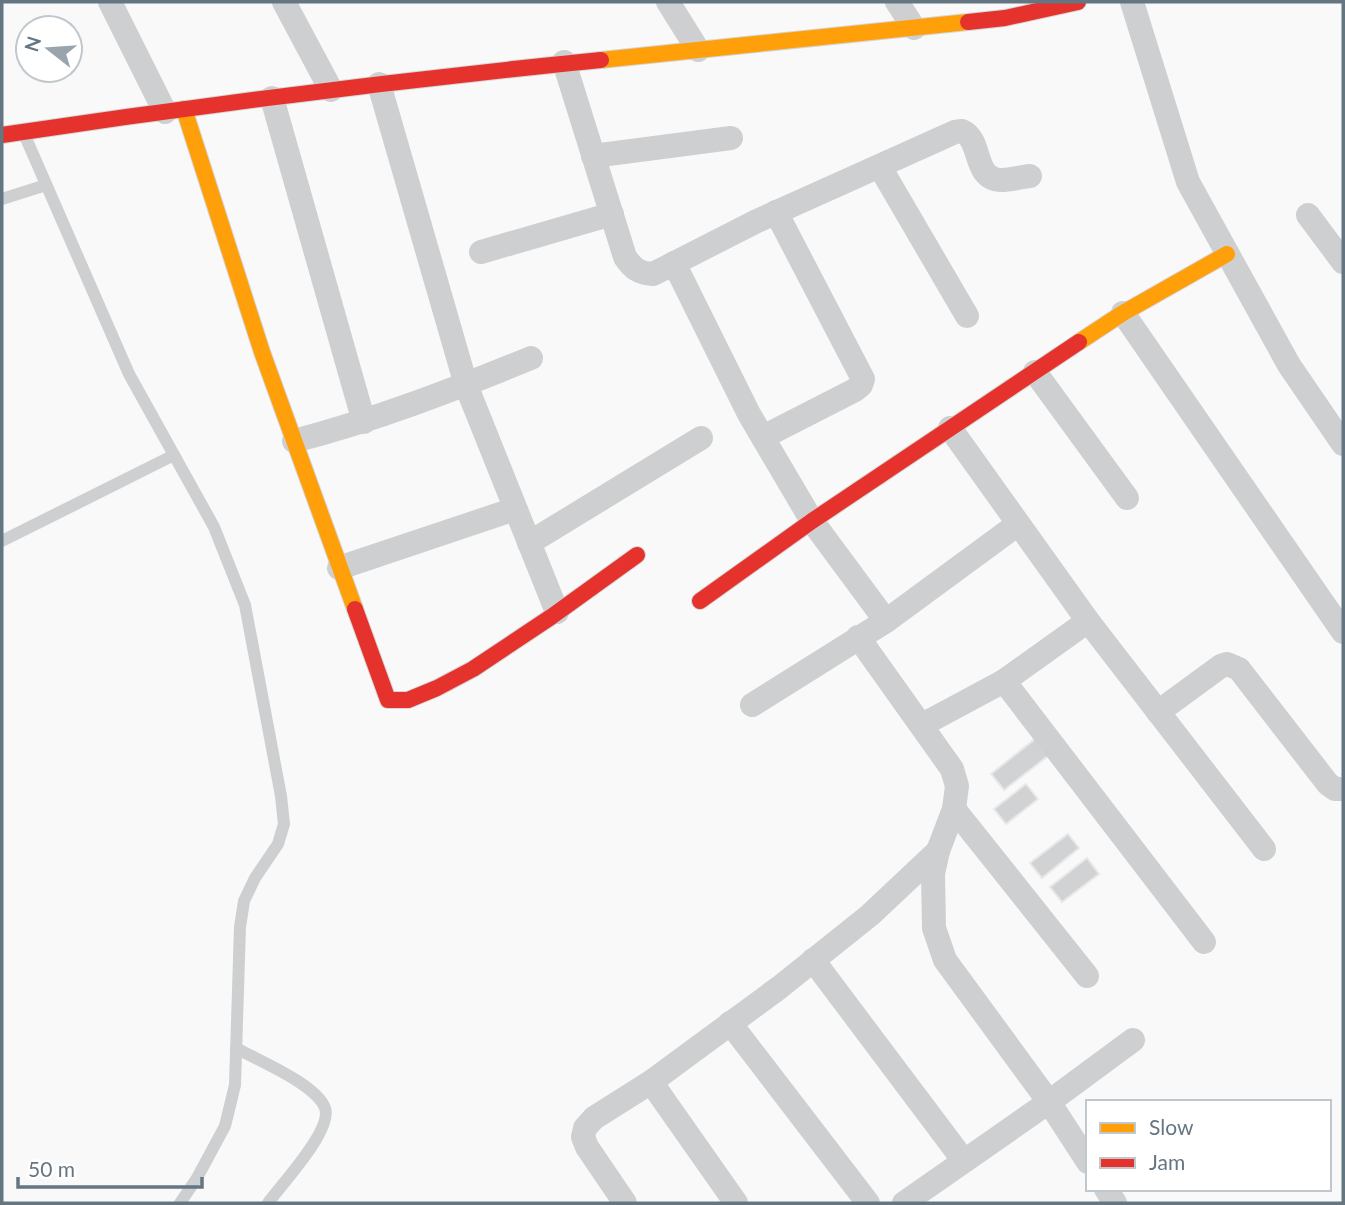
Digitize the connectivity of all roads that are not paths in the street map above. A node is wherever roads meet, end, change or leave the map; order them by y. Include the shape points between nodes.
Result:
1 (110, 2) edge
2 (284, 2) edge
3 (668, 2) edge
4 (897, 2) edge
5 (1078, 2) edge
6 (1132, 2) edge
7 (914, 28) junction
8 (698, 50) junction
9 (564, 62) junction
10 (379, 84) junction
11 (331, 90) junction
12 (272, 98) junction
13 (175, 111) junction
14 (23, 132) junction
15 (2, 135) edge
16 (731, 138) dead end
17 (593, 156) junction
18 (880, 167) junction
19 (1030, 176) dead end
20 (46, 185) junction
21 (2, 199) edge
22 (776, 212) junction
23 (612, 214) junction
24 (1308, 215) dead end
25 (481, 252) dead end
26 (1227, 254) junction
27 (1343, 262) edge
28 (674, 264) junction
29 (1124, 313) junction
30 (967, 316) dead end
31 (531, 358) dead end
32 (1035, 372) junction
33 (466, 385) junction
34 (364, 422) junction
35 (950, 428) junction
36 (763, 437) junction
37 (701, 438) dead end
38 (294, 441) junction
39 (1343, 444) edge
40 (174, 454) junction
41 (1127, 498) dead end
42 (515, 509) junction
43 (812, 521) junction
44 (1018, 524) junction
45 (2, 541) edge
46 (529, 543) junction
47 (637, 555) dead end
48 (339, 568) junction
49 (700, 601) dead end
50 (557, 612) junction
51 (886, 621) junction
52 (1088, 621) junction
53 (1343, 632) edge
54 (858, 637) junction
55 (1004, 681) junction
56 (752, 705) dead end
57 (1158, 712) junction
58 (922, 725) junction
59 (1343, 789) edge
60 (954, 809) junction
61 (1264, 849) dead end
62 (938, 851) junction
63 (1204, 942) dead end
64 (813, 960) junction
65 (1087, 976) dead end
66 (730, 1023) junction
67 (1133, 1040) dead end
68 (236, 1048) junction
69 (651, 1082) junction
70 (1049, 1102) junction
71 (1086, 1159) edge
72 (964, 1161) junction
73 (180, 1203) edge
74 (268, 1203) edge
75 (625, 1203) edge
76 (736, 1203) edge
77 (868, 1203) edge
78 (904, 1203) edge

1 - 13 street
2 - 11 street
3 - 8 street
4 - 7 street
5 - 7 street via 1005,18
6 - 26 street via 1188,181
7 - 8 street
8 - 9 street
9 - 10 street
9 - 17 street
10 - 11 street
10 - 33 street
11 - 12 street
12 - 13 street
12 - 34 street
13 - 14 street
13 - 38 street
14 - 15 street
14 - 20 lane
16 - 17 street
17 - 23 street
18 - 19 street via 962,131 971,138 988,176 1003,180
18 - 22 street
18 - 30 street
20 - 21 lane
20 - 40 lane via 129,374
22 - 28 street
22 - 36 street via 863,379 855,390
23 - 25 street
23 - 28 street via 632,267 653,274
24 - 27 street
26 - 29 street
26 - 39 street via 1289,365
28 - 36 street
29 - 32 street
29 - 53 street
31 - 33 street
32 - 35 street
32 - 41 street
33 - 34 street
33 - 42 street
34 - 38 street
35 - 43 street
35 - 44 street
36 - 43 street
37 - 46 street
38 - 48 street
40 - 45 lane
40 - 68 lane via 214,527 245,606 282,796 284,824 278,844 244,901
42 - 46 street
42 - 48 street
43 - 49 street
43 - 51 street
44 - 51 street
44 - 52 street
46 - 50 street
47 - 50 street
48 - 50 street via 384,693 395,703 446,685
51 - 54 street
52 - 55 street
52 - 57 street
54 - 56 street
54 - 58 street
55 - 58 street
55 - 63 street
57 - 59 street via 1221,666 1233,665 1328,783
57 - 61 street
58 - 60 street via 952,769 957,786
60 - 62 street
60 - 65 street
62 - 64 street via 870,915
62 - 70 street via 933,874 934,928 945,960
64 - 66 street
64 - 72 street
66 - 69 street
66 - 77 street
67 - 70 street
68 - 73 lane via 236,1085 225,1126
68 - 74 lane via 308,1088 326,1110 316,1139
69 - 75 street via 594,1118 583,1137
69 - 76 street
70 - 71 street
70 - 72 street
72 - 78 street

